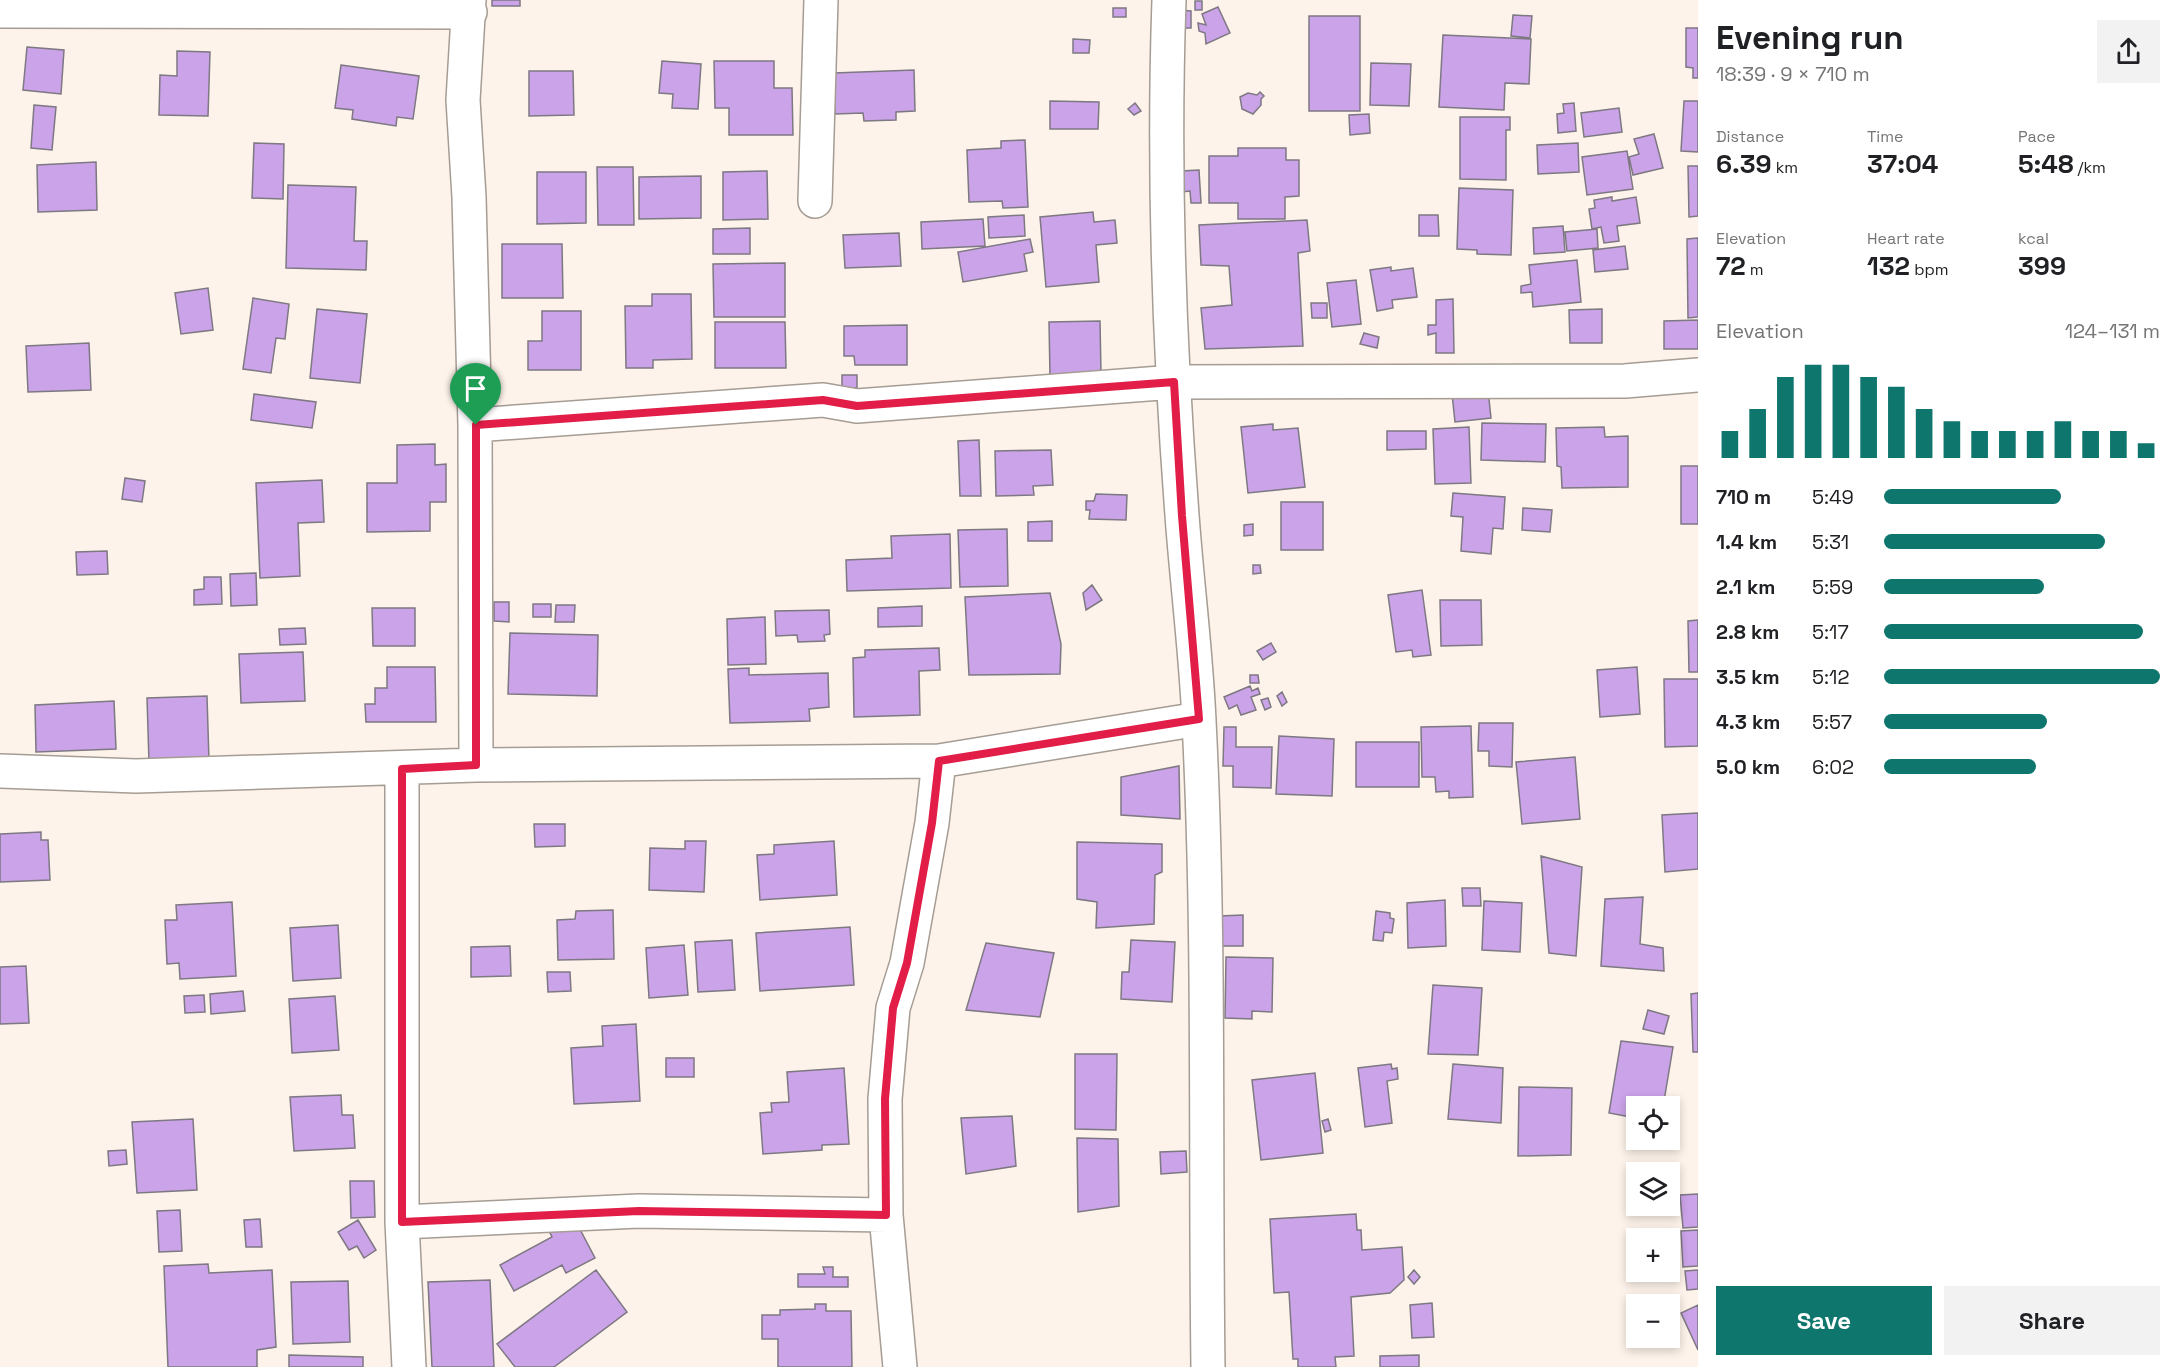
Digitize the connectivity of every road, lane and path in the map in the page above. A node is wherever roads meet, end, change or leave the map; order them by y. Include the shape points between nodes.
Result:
1 (821, 0) edge
2 (1163, 1) edge
3 (470, 6) edge
4 (0, 11) edge
5 (815, 201) dead end
6 (1698, 375) edge
7 (1174, 382) junction
8 (476, 425) junction
9 (1199, 719) junction
10 (939, 761) junction
11 (476, 765) junction
12 (402, 769) junction
13 (0, 771) edge
14 (886, 1215) junction
15 (402, 1222) junction
16 (409, 1367) edge
17 (900, 1367) edge
18 (1208, 1367) edge

1 - 5 street
2 - 7 street
3 - 4 street
3 - 8 street via 463,100
6 - 7 street via 1625,381
7 - 8 street via 857,406 823,400
7 - 9 street
8 - 11 street
9 - 10 street
9 - 18 street
10 - 11 street
10 - 14 street via 907,963 893,1008 885,1099
11 - 12 street
12 - 13 street via 136,776
12 - 15 street
14 - 15 street via 639,1211
14 - 17 street
15 - 16 street

